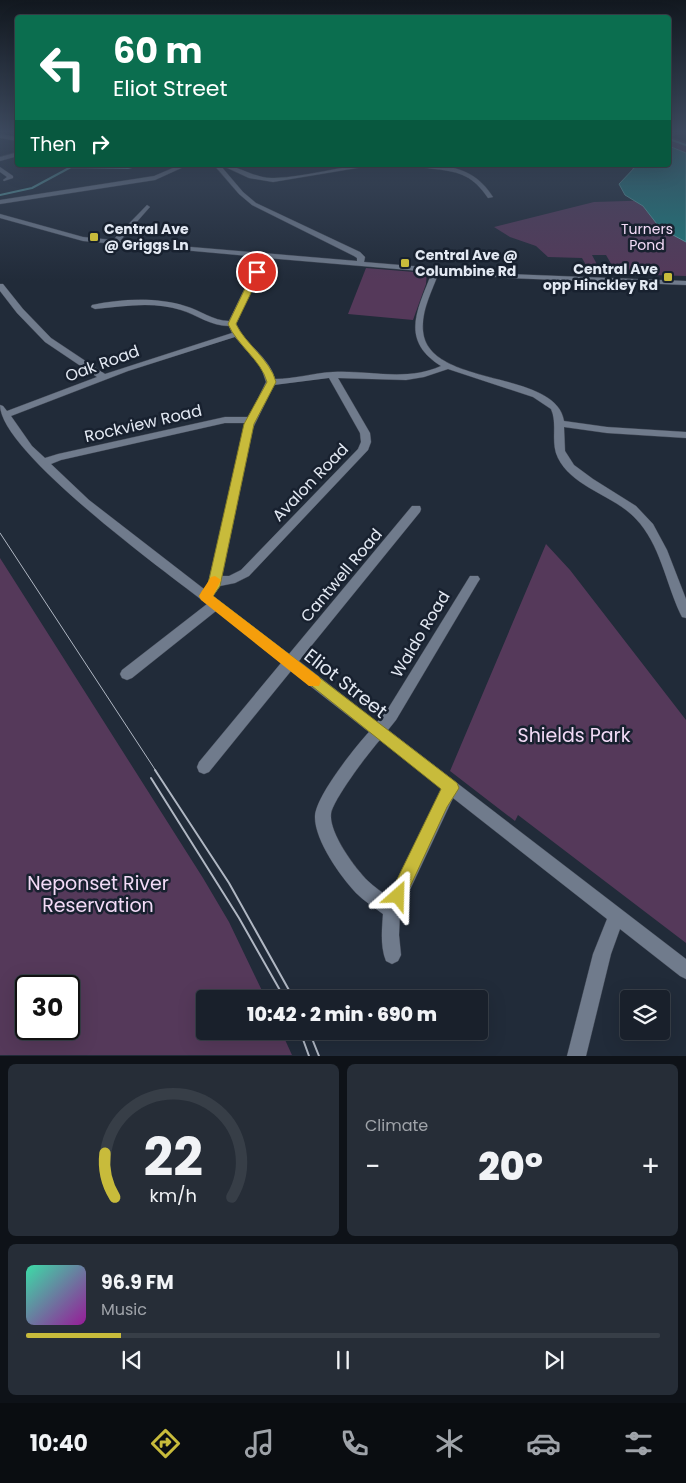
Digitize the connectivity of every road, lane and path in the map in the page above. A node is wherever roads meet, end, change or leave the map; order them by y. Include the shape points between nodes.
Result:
1 (127, 182) edge
2 (231, 182) edge
3 (481, 182) edge
4 (490, 197) dead end
5 (0, 202) edge
6 (147, 207) dead end
7 (0, 216) edge
8 (114, 242) junction
9 (265, 255) junction
10 (360, 263) junction
11 (436, 270) junction
12 (684, 283) edge
13 (0, 286) edge
14 (95, 307) dead end
15 (232, 324) junction
16 (236, 334) junction
17 (210, 341) junction
18 (449, 365) junction
19 (332, 375) junction
20 (104, 377) junction
21 (271, 382) junction
22 (2, 412) edge
23 (250, 420) junction
24 (560, 422) junction
25 (686, 435) edge
26 (43, 463) junction
27 (416, 509) dead end
28 (474, 578) dead end
29 (215, 582) junction
30 (210, 600) junction
31 (686, 613) edge
32 (290, 662) junction
33 (127, 674) dead end
34 (378, 732) junction
35 (204, 766) dead end
36 (452, 788) junction
37 (392, 910) junction
38 (617, 916) junction
39 (392, 955) dead end
40 (686, 970) edge
41 (576, 1056) edge

1 - 5 street
2 - 10 street via 250,201 271,214 306,227 357,254 361,257
3 - 4 street
6 - 8 street
7 - 8 street via 77,237
8 - 9 street
9 - 10 street
9 - 15 street
10 - 11 street
11 - 12 street via 521,277
11 - 18 street via 421,314 420,335 426,350
13 - 20 street via 48,340
14 - 15 street via 170,305 217,323
15 - 16 street
15 - 17 street, Oak Road
16 - 17 street, Oak Road
16 - 21 street via 267,369
17 - 20 street, Oak Road
18 - 19 street via 430,375 409,378
18 - 24 street via 543,398 557,409
19 - 21 street
19 - 29 street, Avalon Road via 365,433 363,450 245,573 231,580
20 - 22 street, Oak Road
21 - 23 street
22 - 26 street, Eliot Street
23 - 26 street, Rockview Road via 225,420
23 - 29 street
24 - 25 street via 607,430
24 - 31 street via 558,444 564,460 643,519
26 - 30 street, Eliot Street via 81,500
27 - 32 street, Cantwell Road
28 - 34 street, Waldo Road via 391,716
29 - 30 street
30 - 32 street, Eliot Street
30 - 33 street
32 - 34 street, Eliot Street
32 - 35 street, Cantwell Road
34 - 36 street, Eliot Street
34 - 37 street, Waldo Road via 329,800 323,814 333,848 352,875 372,897
36 - 37 street via 438,810
36 - 38 street, Eliot Street
37 - 39 street
38 - 40 street, Eliot Street
38 - 41 street via 602,954

